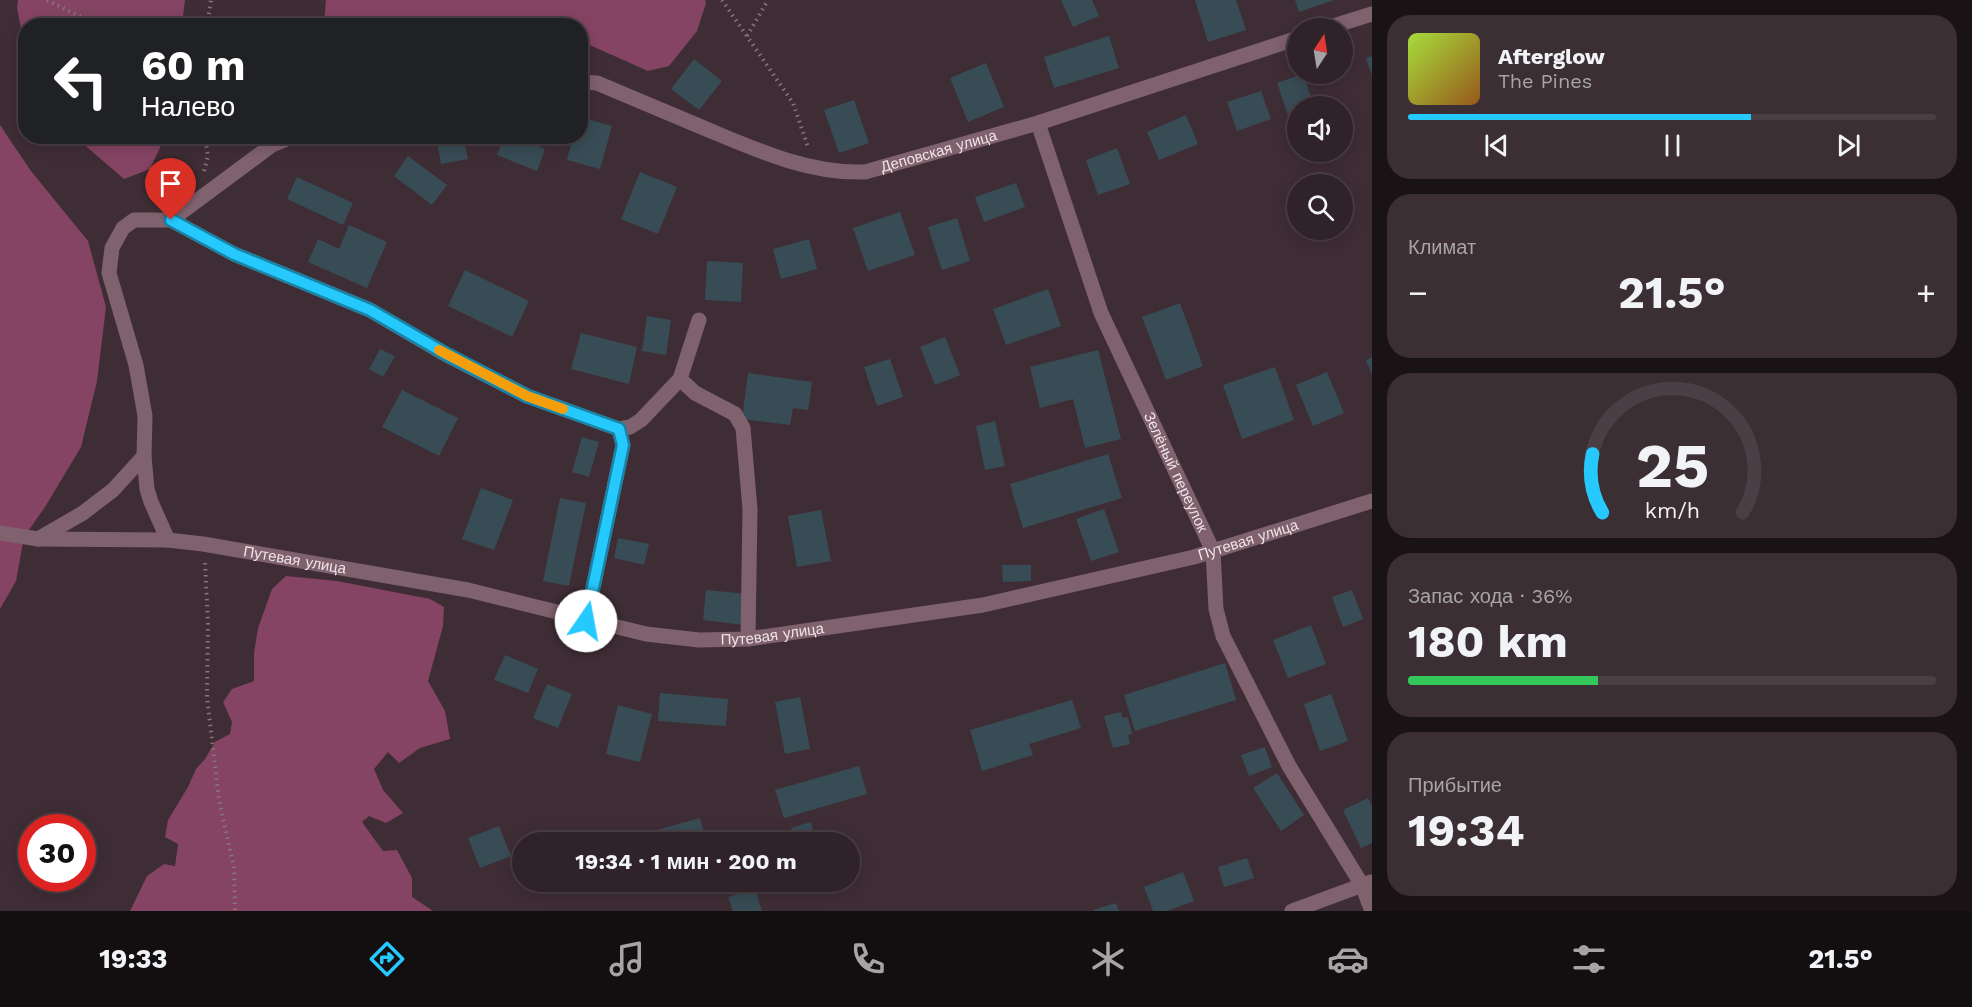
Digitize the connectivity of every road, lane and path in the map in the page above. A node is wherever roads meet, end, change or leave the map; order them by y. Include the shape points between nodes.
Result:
1 (47, 0) edge
2 (211, 0) edge
3 (722, 0) edge
4 (768, 0) edge
5 (1372, 14) edge
6 (83, 18) edge
7 (208, 18) edge
8 (1353, 20) edge
9 (746, 36) junction
10 (1287, 42) edge
11 (588, 82) edge
12 (1038, 123) junction
13 (206, 144) edge
14 (274, 144) edge
15 (815, 168) junction
16 (198, 198) junction
17 (171, 220) junction
18 (699, 320) dead end
19 (680, 379) junction
20 (619, 429) junction
21 (144, 456) junction
22 (1372, 501) edge
23 (0, 533) edge
24 (38, 539) junction
25 (168, 540) junction
26 (203, 543) junction
27 (1213, 551) junction
28 (586, 621) junction
29 (748, 639) junction
30 (1367, 884) edge
31 (235, 911) edge
32 (1292, 911) edge
33 (1372, 911) edge

1 - 6 path
2 - 7 path
3 - 9 path
4 - 9 path
5 - 8 street
9 - 15 path via 793,103
10 - 12 street, Деповская улица
11 - 15 street, Деповская улица via 767,154
12 - 15 street, Деповская улица via 866,172
12 - 27 street, Зелёный переулок via 1101,313
13 - 16 path via 208,156
14 - 16 street
16 - 17 street
17 - 20 street via 234,254 370,310 527,396
17 - 21 street via 134,220 123,228 112,248 109,273 136,365 145,416
18 - 19 street
19 - 20 street via 641,420
19 - 29 street via 695,393 735,414 743,428 750,509
20 - 28 street via 623,445
21 - 24 street via 113,490
21 - 25 street via 149,496
22 - 27 street, Путевая улица
23 - 24 street, Путевая улица
24 - 25 street, Путевая улица
25 - 26 street, Путевая улица
26 - 28 street, Путевая улица via 468,590
26 - 31 path via 207,697 219,800 234,868
27 - 29 street, Путевая улица via 983,605
27 - 30 street, Зелёный переулок via 1216,609 1223,636 1289,766
28 - 29 street, Путевая улица via 678,638
30 - 32 street
30 - 33 street, Зелёный переулок

